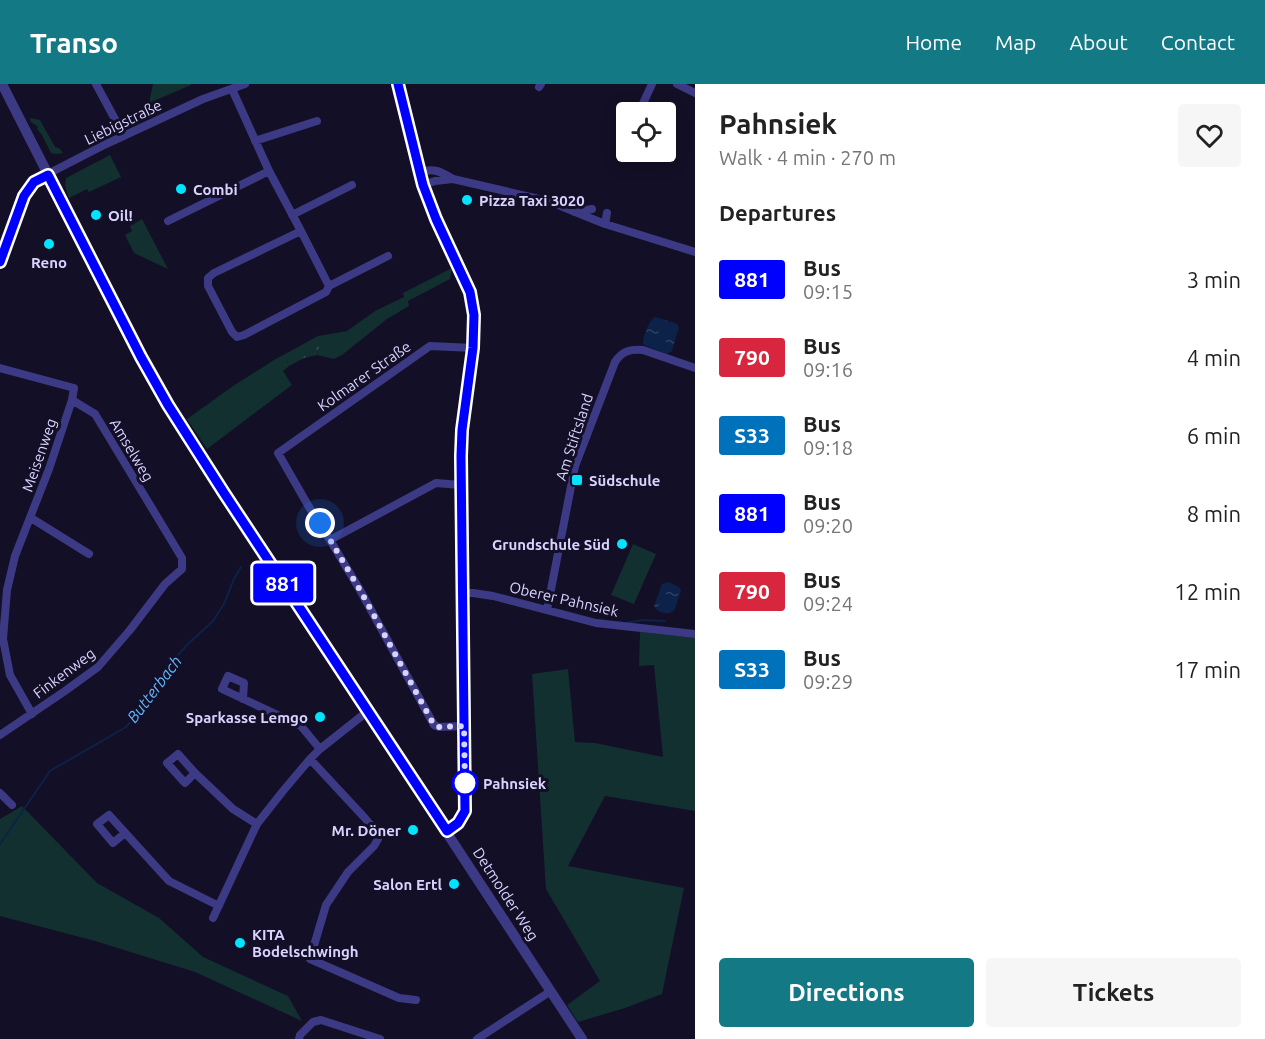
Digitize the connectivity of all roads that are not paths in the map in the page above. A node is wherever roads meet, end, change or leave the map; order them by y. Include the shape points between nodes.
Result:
1 (2, 84) edge
2 (96, 84) edge
3 (245, 84) edge
4 (398, 84) edge
5 (652, 84) edge
6 (677, 84) edge
7 (232, 88) junction
8 (695, 93) edge
9 (644, 102) edge
10 (317, 121) dead end
11 (124, 136) junction
12 (255, 141) junction
13 (269, 171) junction
14 (419, 172) junction
15 (48, 175) junction
16 (453, 179) junction
17 (352, 185) dead end
18 (423, 185) junction
19 (592, 209) dead end
20 (575, 212) junction
21 (607, 213) dead end
22 (292, 215) junction
23 (168, 221) dead end
24 (605, 224) junction
25 (301, 231) junction
26 (695, 252) edge
27 (388, 256) dead end
28 (0, 261) edge
29 (329, 286) junction
30 (473, 348) junction
31 (0, 368) edge
32 (695, 368) edge
33 (72, 400) junction
34 (461, 485) junction
35 (31, 518) junction
36 (330, 540) junction
37 (89, 554) dead end
38 (182, 569) joint
39 (462, 592) junction
40 (547, 610) junction
41 (695, 634) edge
42 (243, 699) dead end
43 (368, 711) junction
44 (32, 714) junction
45 (464, 726) junction
46 (0, 735) edge
47 (320, 749) junction
48 (310, 759) junction
49 (195, 773) dead end
50 (0, 793) edge
51 (12, 805) dead end
52 (257, 824) junction
53 (447, 831) junction
54 (125, 833) dead end
55 (219, 906) junction
56 (213, 918) dead end
57 (551, 991) junction
58 (416, 1000) dead end
59 (299, 1039) edge
60 (380, 1039) edge
61 (477, 1039) edge
62 (582, 1039) edge

1 - 15 street, Detmolder Weg
2 - 11 street
3 - 7 street, Liebigstraße
4 - 14 street
5 - 9 street
6 - 8 street
7 - 11 street, Liebigstraße
7 - 12 street
10 - 12 street
11 - 15 street, Liebigstraße
12 - 13 street
13 - 22 street
13 - 23 street
14 - 16 street via 429,169
14 - 18 street
15 - 28 street, Liebigstraße via 34,182 24,196
15 - 43 street, Detmolder Weg via 168,405
16 - 18 street
16 - 20 street via 548,201
17 - 22 street
18 - 30 street via 470,292
19 - 20 street
20 - 24 street
21 - 24 street
22 - 25 street
24 - 26 street
25 - 29 street
25 - 29 street via 214,273 208,278 208,286 237,337 326,292
27 - 29 street
30 - 34 street via 462,430
30 - 36 street, Kolmarer Straße via 430,346 278,453
31 - 33 street, Amselweg via 74,388
32 - 40 street, Am Stiftsland via 634,349 615,362 575,466
33 - 35 street, Meisenweg
33 - 38 street, Amselweg via 95,414 182,558
34 - 36 street via 436,483
34 - 39 street
35 - 37 street
35 - 44 street, Meisenweg via 15,556 7,590 3,639 10,675
36 - 45 street via 434,725
38 - 44 street, Finkenweg via 165,584 98,667
39 - 40 street, Oberer Pahnsiek
39 - 45 street
40 - 41 street, Oberer Pahnsiek via 596,622
42 - 47 street via 301,726
43 - 47 street
43 - 53 street, Detmolder Weg
44 - 46 street, Finkenweg
45 - 53 street via 465,811
47 - 48 street
48 - 52 street
48 - 58 street via 376,831 378,838 326,905 310,959 399,998
49 - 52 street via 233,809
50 - 51 street
52 - 55 street
53 - 57 street, Detmolder Weg
54 - 55 street via 169,881
55 - 56 street
57 - 61 street
57 - 62 street, Detmolder Weg
59 - 60 street via 313,1022 321,1020

